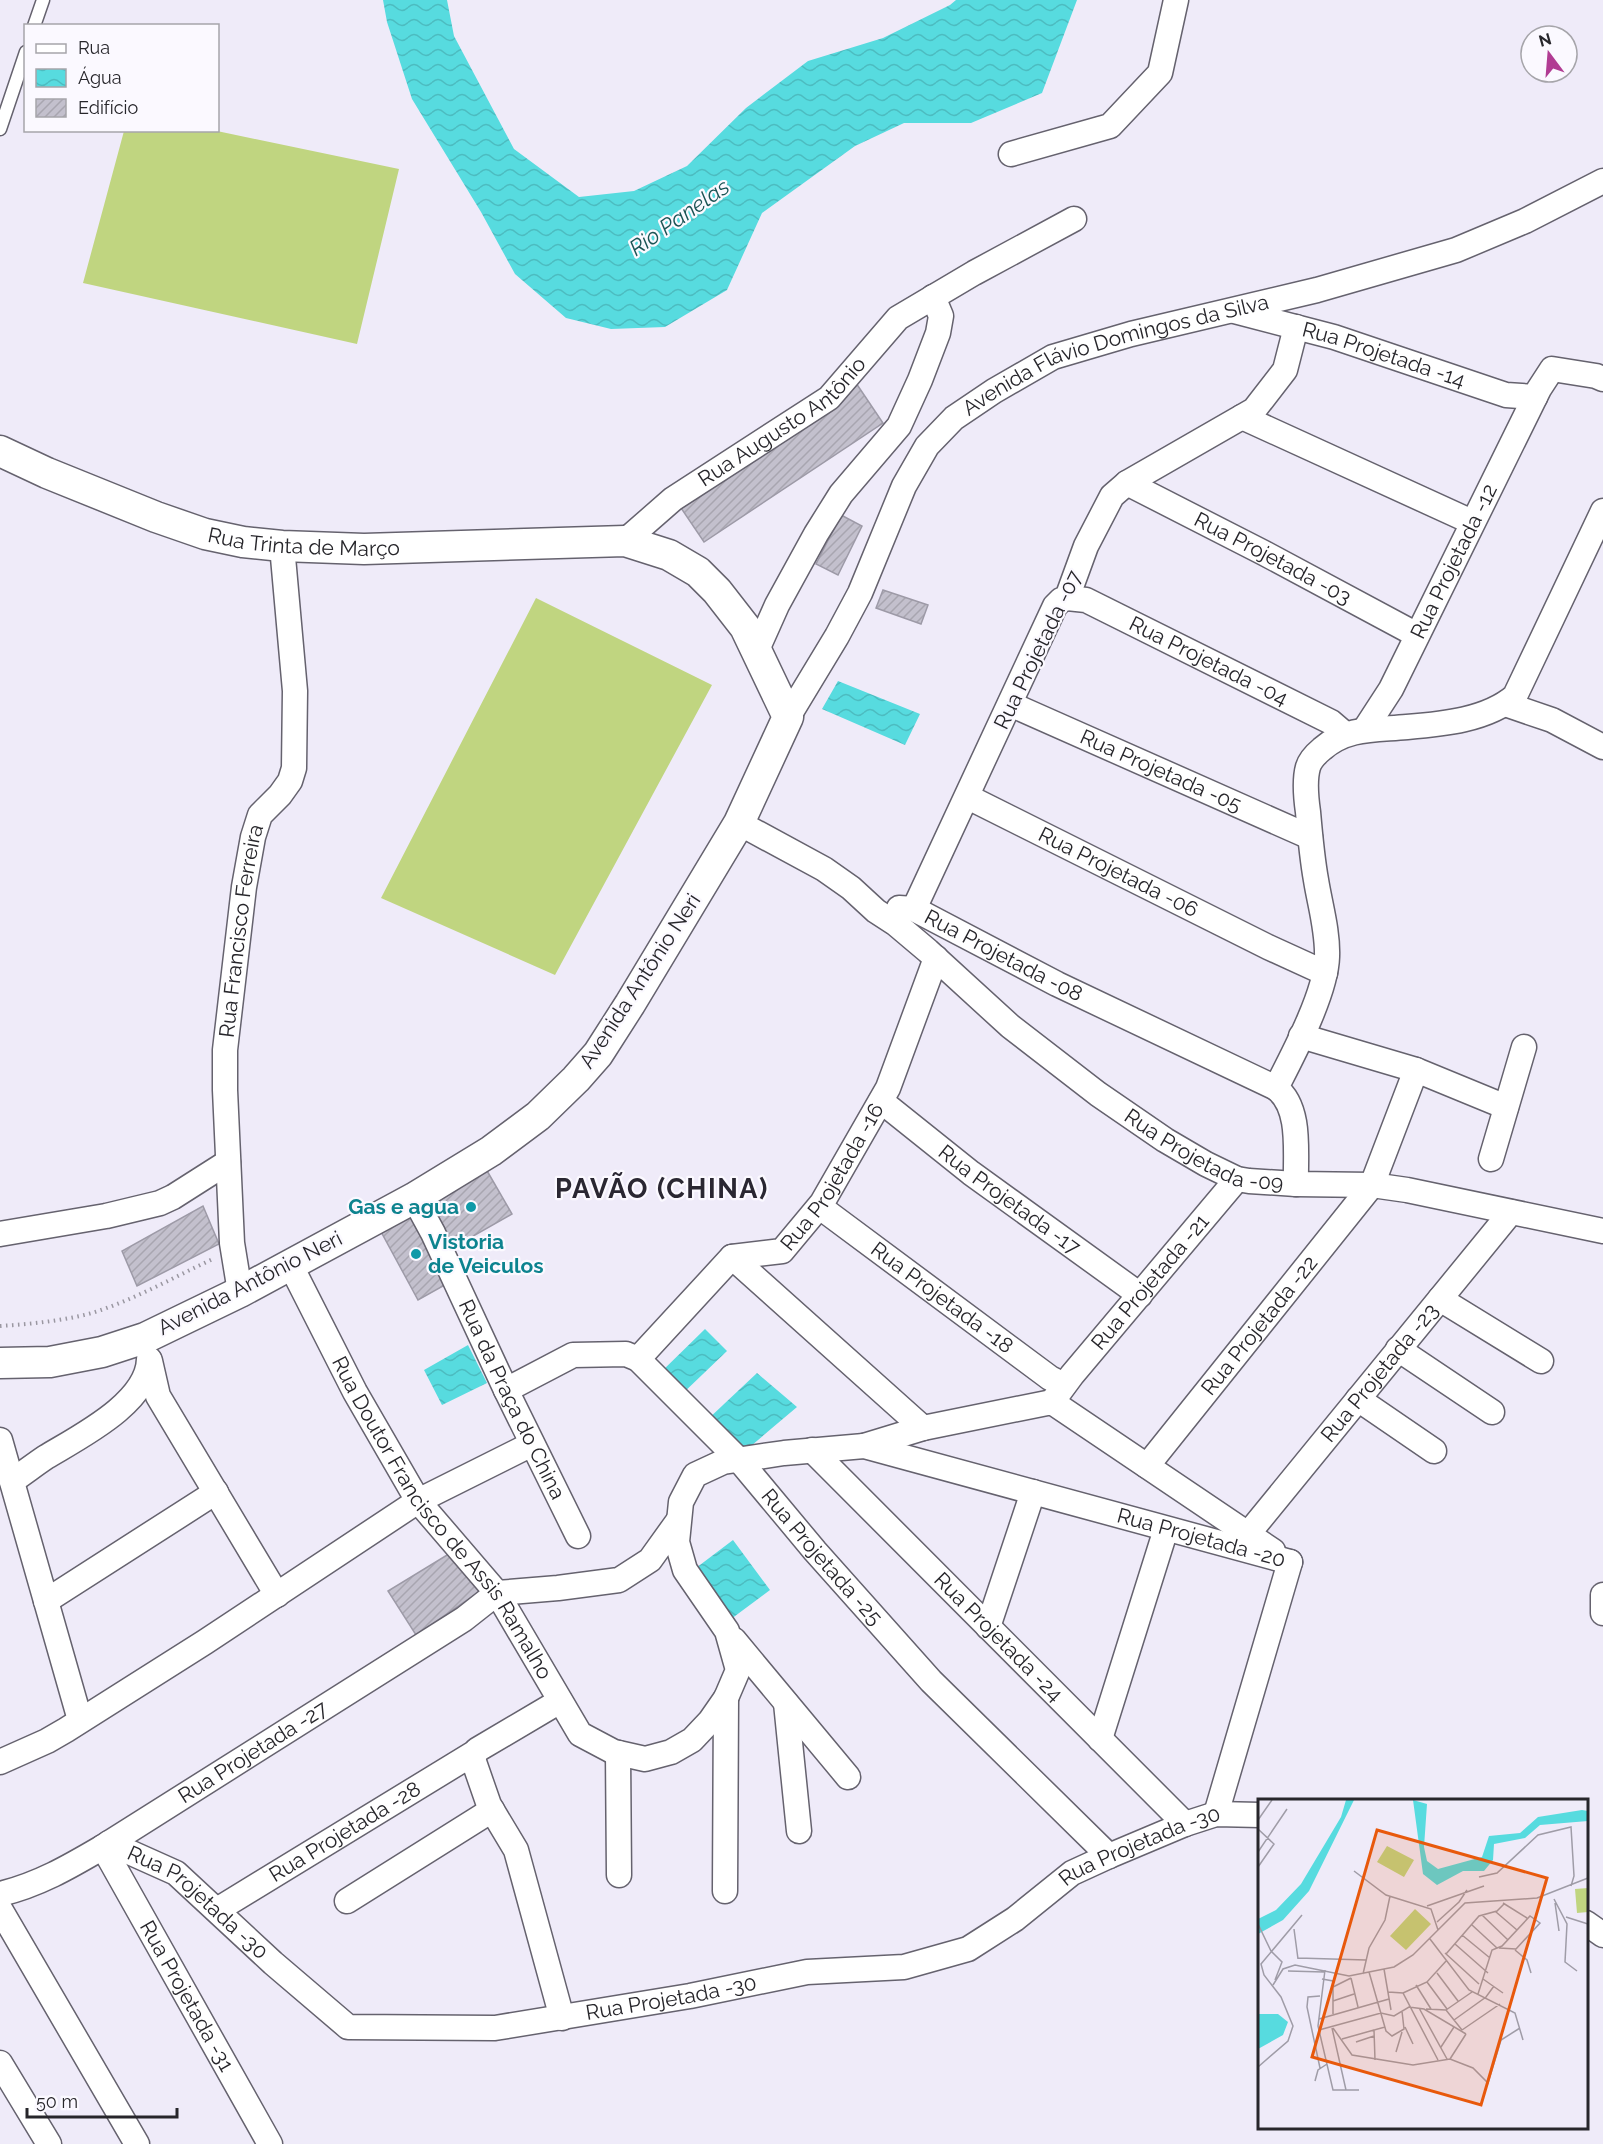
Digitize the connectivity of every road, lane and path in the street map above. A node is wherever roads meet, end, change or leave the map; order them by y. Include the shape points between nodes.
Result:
1 (43, 0) edge
2 (1176, 0) edge
3 (35, 24) edge
4 (24, 58) edge
5 (0, 129) edge
6 (1011, 154) dead end
7 (1603, 181) edge
8 (1074, 219) dead end
9 (933, 297) junction
10 (1232, 310) junction
11 (1296, 327) junction
12 (1603, 379) edge
13 (1537, 393) junction
14 (1242, 417) junction
15 (0, 451) edge
16 (1127, 483) junction
17 (1603, 511) edge
18 (1472, 522) junction
19 (624, 542) junction
20 (282, 546) junction
21 (1067, 598) junction
22 (1417, 635) junction
23 (756, 652) junction
24 (1510, 700) junction
25 (1010, 704) junction
26 (788, 717) junction
27 (1355, 731) junction
28 (1603, 747) edge
29 (968, 797) junction
30 (739, 822) junction
31 (1311, 837) junction
32 (914, 909) junction
33 (876, 911) junction
34 (936, 958) junction
35 (1325, 973) junction
36 (1301, 1036) junction
37 (1524, 1047) dead end
38 (1416, 1070) junction
39 (1276, 1088) junction
40 (881, 1101) junction
41 (1506, 1107) junction
42 (1491, 1159) dead end
43 (228, 1162) junction
44 (1237, 1179) junction
45 (1296, 1184) junction
46 (1372, 1185) junction
47 (414, 1198) junction
48 (820, 1207) junction
49 (1511, 1212) junction
50 (1603, 1231) edge
51 (0, 1234) edge
52 (234, 1250) junction
53 (732, 1257) junction
54 (290, 1264) junction
55 (240, 1292) junction
56 (1140, 1295) junction
57 (1440, 1299) junction
58 (0, 1326) edge
59 (1398, 1349) junction
60 (147, 1350) junction
61 (638, 1359) junction
62 (1541, 1361) dead end
63 (0, 1363) edge
64 (506, 1390) junction
65 (1058, 1394) junction
66 (1358, 1399) junction
67 (1492, 1412) dead end
68 (923, 1428) junction
69 (0, 1440) edge
70 (532, 1444) junction
71 (864, 1446) junction
72 (812, 1450) junction
73 (1434, 1451) dead end
74 (740, 1461) junction
75 (1147, 1466) junction
76 (12, 1481) junction
77 (216, 1492) junction
78 (1033, 1492) junction
79 (418, 1501) junction
80 (678, 1521) junction
81 (1166, 1529) junction
82 (1248, 1534) junction
83 (578, 1536) dead end
84 (1290, 1562) junction
85 (497, 1593) junction
86 (277, 1595) junction
87 (1603, 1595) edge
88 (46, 1601) junction
89 (1603, 1613) edge
90 (988, 1627) junction
91 (727, 1631) junction
92 (726, 1698) junction
93 (560, 1701) junction
94 (786, 1703) junction
95 (80, 1720) junction
96 (1100, 1739) junction
97 (616, 1753) junction
98 (473, 1755) junction
99 (0, 1762) edge
100 (848, 1777) dead end
101 (492, 1810) junction
102 (1216, 1814) junction
103 (1258, 1815) edge
104 (1185, 1824) junction
105 (799, 1831) dead end
106 (106, 1845) junction
107 (1109, 1856) junction
108 (619, 1875) dead end
109 (724, 1891) dead end
110 (0, 1894) edge
111 (347, 1901) dead end
112 (0, 1909) edge
113 (217, 1910) junction
114 (1588, 1924) edge
115 (1603, 1935) edge
116 (561, 2018) junction
117 (0, 2063) edge
118 (49, 2144) edge
119 (137, 2144) edge
120 (270, 2144) edge

1 - 3 lane
2 - 6 street via 1160,73 1110,126
4 - 5 lane
7 - 10 street, Avenida Flávio Domingos da Silva via 1525,221 1456,250
8 - 9 street, Rua Augusto Antônio
9 - 19 street, Rua Augusto Antônio via 898,318 829,398 673,499
9 - 23 street via 941,316 938,333 899,426 842,494 816,534
10 - 11 street, Rua Projetada -14
10 - 26 street, Avenida Flávio Domingos da Silva via 1053,357 954,417 927,446 904,486 860,593
11 - 13 street, Rua Projetada -14 via 1506,395
11 - 14 street, Rua Projetada -07 via 1285,370 1254,410
12 - 13 street via 1552,369
13 - 18 street, Rua Projetada -12
14 - 16 street, Rua Projetada -07
14 - 18 street
15 - 20 street, Rua Trinta de Março via 58,478 205,534
16 - 21 street, Rua Projetada -07 via 1112,496 1086,546
16 - 22 street, Rua Projetada -03
17 - 24 street
18 - 22 street, Rua Projetada -12
19 - 20 street, Rua Trinta de Março via 387,548
19 - 23 street via 669,555 698,572 745,627
20 - 43 street, Rua Francisco Ferreira via 295,691 294,768 280,795 260,815 244,887 225,1050
21 - 25 street, Rua Projetada -07 via 1055,606
21 - 27 street, Rua Projetada -04 via 1086,600
22 - 27 street, Rua Projetada -12 via 1391,689
23 - 26 street
24 - 27 street via 1480,714 1437,723
24 - 28 street
25 - 29 street, Rua Projetada -07
25 - 31 street, Rua Projetada -05
26 - 30 street, Avenida Antônio Neri
27 - 31 street via 1333,740 1307,769
29 - 32 street, Rua Projetada -07
29 - 35 street, Rua Projetada -06
30 - 33 street via 824,869
30 - 47 street, Avenida Antônio Neri via 630,1004 576,1080 538,1116 490,1151
31 - 35 street via 1326,941
32 - 33 street, Rua Projetada -08 via 892,907
32 - 39 street, Rua Projetada -08 via 1057,984
33 - 34 street, Rua Projetada -09
34 - 40 street, Rua Projetada -16
34 - 44 street, Rua Projetada -09 via 1010,1026 1098,1094 1165,1140
35 - 36 street
36 - 38 street
36 - 39 street
37 - 41 street
38 - 41 street
38 - 46 street, Rua Projetada -22
39 - 45 street via 1291,1107
40 - 48 street, Rua Projetada -16
40 - 56 street, Rua Projetada -17 via 971,1173
41 - 42 street
43 - 51 street via 160,1203
43 - 52 street, Rua Francisco Ferreira
44 - 45 street, Rua Projetada -09
44 - 56 street, Rua Projetada -21
45 - 46 street, Rua Projetada -09
46 - 49 street, Rua Projetada -09
46 - 75 street, Rua Projetada -22
47 - 54 street, Avenida Antônio Neri
47 - 64 street, Rua da Praça do China
48 - 53 street, Rua Projetada -16 via 782,1251
48 - 65 street, Rua Projetada -18 via 1050,1378
49 - 50 street, Rua Projetada -09
49 - 57 street, Rua Projetada -23
52 - 55 street, Rua Francisco Ferreira
52 - 58 path via 92,1313
53 - 61 street
53 - 68 street
54 - 55 street, Avenida Antônio Neri
54 - 79 street, Rua Doutor Francisco de Assis Ramalho via 355,1392
55 - 60 street, Avenida Antônio Neri
56 - 65 street, Rua Projetada -21
57 - 59 street, Rua Projetada -23
57 - 62 street
59 - 66 street, Rua Projetada -23
59 - 67 street
60 - 63 street, Avenida Antônio Neri via 111,1350 50,1362
60 - 76 street via 148,1375 124,1405
60 - 77 street via 158,1396
61 - 64 street via 626,1354 573,1355
61 - 74 street, Rua Projetada -25
64 - 70 street, Rua da Praça do China
65 - 68 street
65 - 75 street, Rua Projetada -20
66 - 73 street
66 - 82 street, Rua Projetada -23
68 - 71 street
69 - 76 street
70 - 79 street
70 - 83 street, Rua da Praça do China
71 - 72 street, Rua Projetada -20
71 - 78 street, Rua Projetada -20
72 - 74 street, Rua Projetada -20
72 - 90 street, Rua Projetada -24
74 - 80 street, Rua Projetada -20 via 723,1462 695,1475 681,1502
74 - 107 street, Rua Projetada -25 via 931,1681
75 - 82 street, Rua Projetada -20
76 - 88 street
77 - 86 street
77 - 88 street
78 - 81 street, Rua Projetada -20
78 - 90 street
79 - 85 street, Rua Doutor Francisco de Assis Ramalho
79 - 86 street
80 - 85 street via 650,1560 619,1580
80 - 91 street via 677,1542 685,1570
81 - 84 street, Rua Projetada -20
81 - 96 street
82 - 84 street, Rua Projetada -20
84 - 102 street
85 - 93 street, Rua Doutor Francisco de Assis Ramalho
85 - 106 street, Rua Projetada -27 via 464,1619
86 - 95 street
87 - 89 street
88 - 95 street
90 - 96 street, Rua Projetada -24
91 - 92 street via 738,1670
91 - 94 street
92 - 97 street, Rua Doutor Francisco de Assis Ramalho via 692,1740 671,1752 645,1759
92 - 109 street
93 - 97 street, Rua Doutor Francisco de Assis Ramalho via 580,1734
93 - 98 street, Rua Projetada -28
94 - 100 street
94 - 105 street
95 - 99 street via 47,1741
96 - 104 street, Rua Projetada -24
97 - 108 street
98 - 101 street
98 - 113 street, Rua Projetada -28
101 - 111 street
101 - 116 street via 516,1850
102 - 103 street, Rua Projetada -30
102 - 104 street, Rua Projetada -30
104 - 107 street, Rua Projetada -30
106 - 110 street, Rua Projetada -27 via 53,1877
106 - 113 street, Rua Projetada -30 via 176,1873
106 - 120 street, Rua Projetada -31
107 - 116 street, Rua Projetada -30 via 1072,1873 1015,1919 968,1949 904,1967 807,1972
112 - 119 street
113 - 116 street, Rua Projetada -30 via 348,2027 495,2028
114 - 115 street
117 - 118 street

